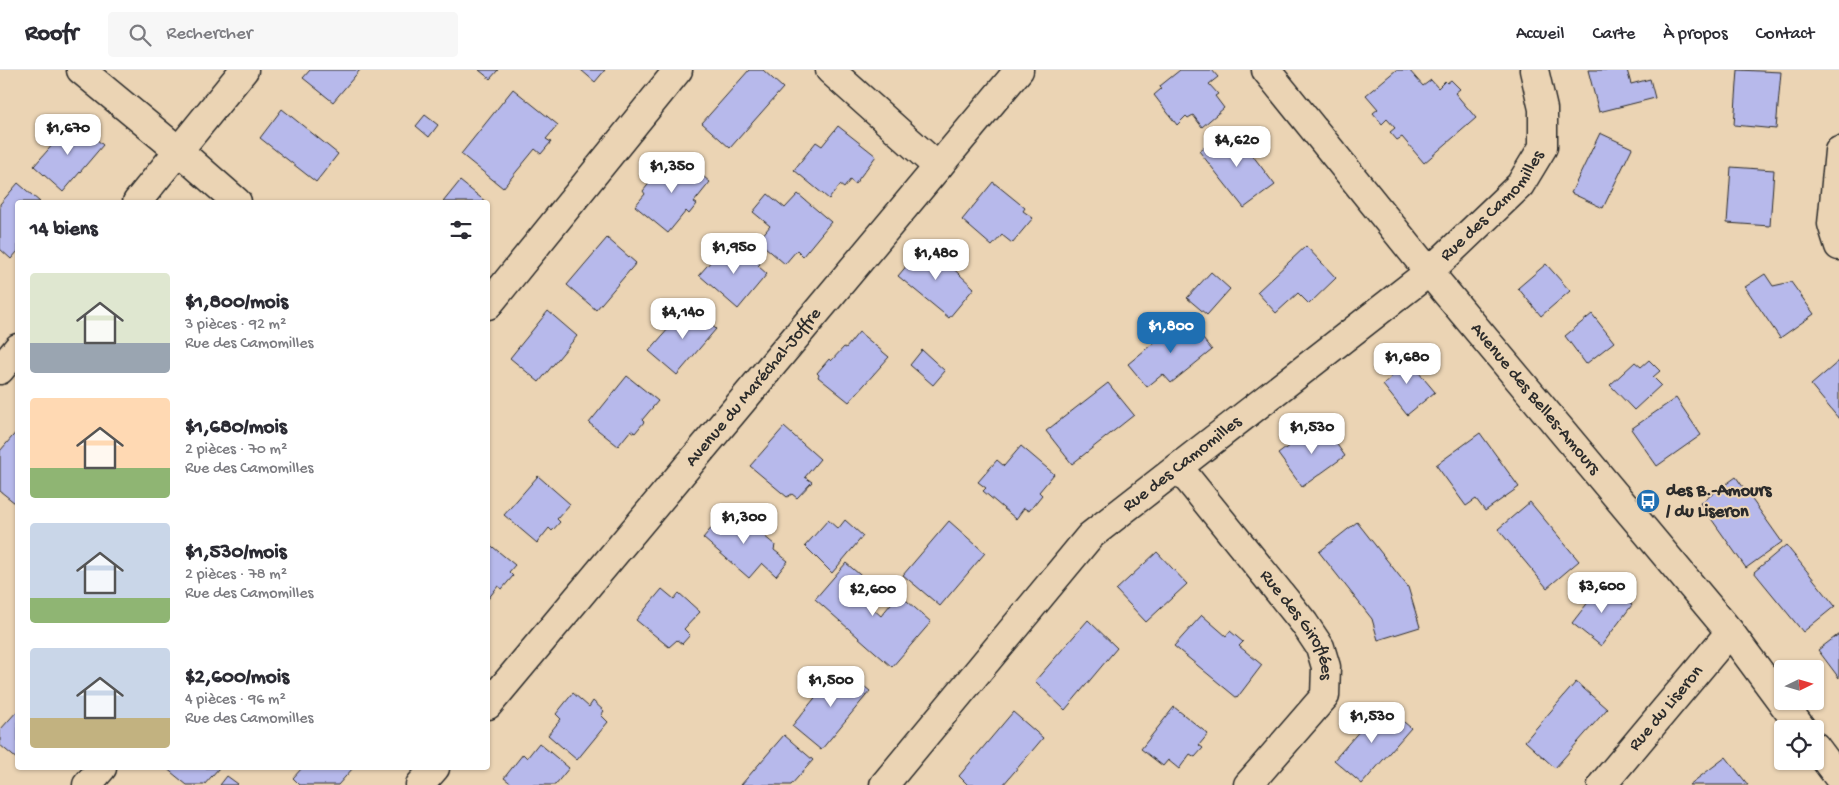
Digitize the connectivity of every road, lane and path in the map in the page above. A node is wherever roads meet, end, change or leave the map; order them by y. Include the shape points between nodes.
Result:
1 (81, 70) edge
2 (244, 70) edge
3 (678, 70) edge
4 (830, 70) edge
5 (1019, 70) edge
6 (1266, 70) edge
7 (1534, 70) edge
8 (178, 151) junction
9 (1839, 151) edge
10 (938, 167) junction
11 (139, 200) edge
12 (235, 200) edge
13 (1839, 246) edge
14 (1429, 272) junction
15 (490, 304) edge
16 (15, 352) edge
17 (0, 370) edge
18 (1180, 468) junction
19 (1730, 632) junction
20 (490, 703) edge
21 (1795, 720) edge
22 (1824, 758) edge
23 (100, 770) edge
24 (433, 770) edge
25 (1839, 778) edge
26 (87, 785) edge
27 (420, 785) edge
28 (884, 785) edge
29 (1248, 785) edge
30 (1602, 785) edge

1 - 8 street
2 - 8 street
3 - 15 street
4 - 10 street
5 - 10 street, Avenue du Maréchal-Joffre
6 - 14 street, Avenue des Belles-Amours
7 - 14 street, Rue des Camomilles via 1543,109 1543,147 1520,185
8 - 11 street
8 - 12 street
9 - 13 street via 1832,224
10 - 20 street, Avenue du Maréchal-Joffre
14 - 18 street, Rue des Camomilles
14 - 19 street, Avenue des Belles-Amours
16 - 17 street
18 - 28 street, Rue des Camomilles via 1090,536
18 - 29 street, Rue des Giroflées via 1304,623 1320,647 1326,666 1325,696
19 - 21 street, Avenue des Belles-Amours
19 - 30 street, Rue du Liseron
22 - 25 street
23 - 26 street
24 - 27 street

